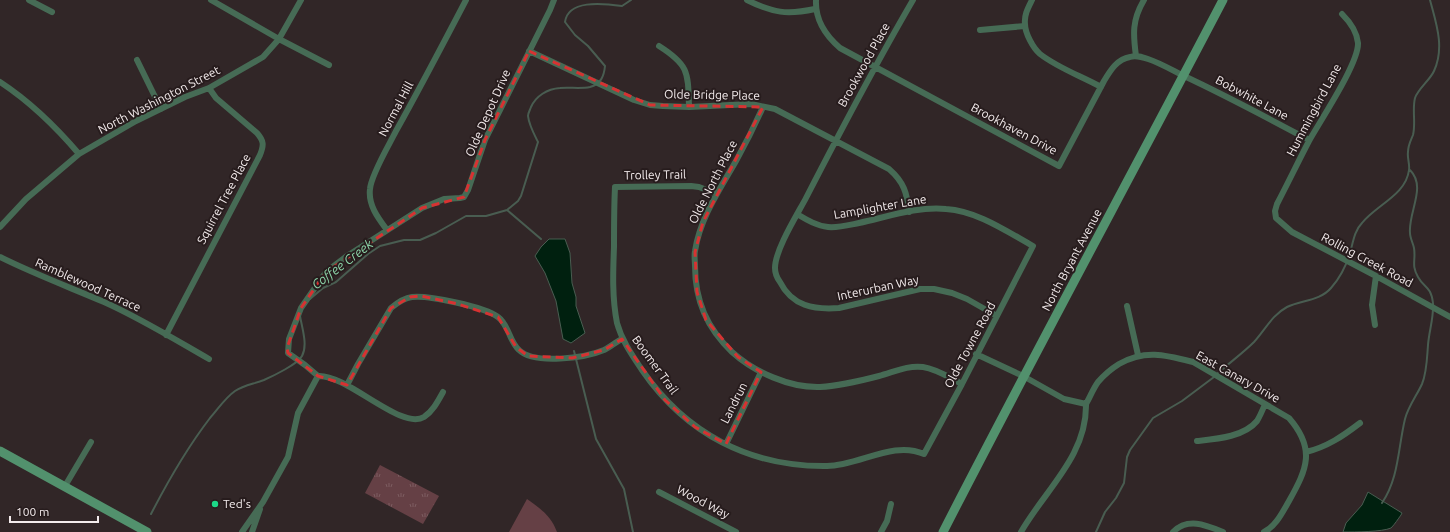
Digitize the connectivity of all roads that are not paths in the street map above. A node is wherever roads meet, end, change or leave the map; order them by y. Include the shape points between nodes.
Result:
1 (29, 0) edge
2 (211, 0) edge
3 (301, 0) edge
4 (466, 0) edge
5 (554, 0) edge
6 (747, 0) edge
7 (816, 0) edge
8 (913, 0) edge
9 (1032, 0) edge
10 (1144, 0) edge
11 (1223, 0) edge
12 (815, 9) junction
13 (52, 12) dead end
14 (1342, 14) dead end
15 (1025, 26) junction
16 (980, 30) dead end
17 (279, 39) junction
18 (659, 46) dead end
19 (529, 51) junction
20 (1136, 56) junction
21 (137, 60) dead end
22 (329, 66) dead end
23 (876, 67) junction
24 (1184, 76) junction
25 (0, 82) edge
26 (1101, 86) junction
27 (209, 88) junction
28 (689, 106) junction
29 (763, 107) junction
30 (161, 109) junction
31 (1310, 140) junction
32 (836, 141) junction
33 (79, 154) junction
34 (615, 187) joint
35 (717, 194) junction
36 (909, 212) junction
37 (797, 214) junction
38 (1276, 218) joint
39 (0, 227) edge
40 (387, 230) junction
41 (1033, 246) joint
42 (0, 257) edge
43 (1376, 276) junction
44 (1127, 306) dead end
45 (997, 316) junction
46 (1450, 317) edge
47 (1375, 325) dead end
48 (166, 335) junction
49 (622, 339) junction
50 (976, 354) junction
51 (1138, 355) junction
52 (208, 359) dead end
53 (761, 372) junction
54 (318, 376) junction
55 (1023, 376) junction
56 (962, 384) junction
57 (347, 385) junction
58 (443, 392) dead end
59 (1086, 404) junction
60 (1265, 404) junction
61 (1360, 423) dead end
62 (1197, 441) dead end
63 (91, 442) dead end
64 (726, 444) junction
65 (0, 451) edge
66 (1306, 452) junction
67 (924, 454) joint
68 (65, 486) junction
69 (659, 492) dead end
70 (263, 502) junction
71 (891, 504) dead end
72 (131, 528) edge
73 (147, 532) edge
74 (242, 532) edge
75 (252, 532) edge
76 (736, 532) edge
77 (881, 532) edge
78 (943, 532) edge
79 (1021, 532) edge
80 (1173, 532) edge
81 (1222, 532) edge
82 (1264, 532) edge

1 - 13 street
2 - 17 street
3 - 17 street, North Washington Street
4 - 40 street, Normal Hill via 373,178 370,199 374,211
5 - 19 street, Olde Depot Drive
6 - 12 street via 769,10 781,12 793,13
7 - 12 street, Brookhaven Drive
8 - 23 street, Brookwood Place
9 - 15 street via 1025,18
10 - 20 street via 1137,11 1134,26
11 - 24 street, North Bryant Avenue
12 - 23 street, Brookhaven Drive via 829,38 840,48
14 - 31 street, Hummingbird Lane via 1356,34 1358,44 1355,57
15 - 16 street
15 - 26 street via 1032,44 1039,53
17 - 22 street
17 - 27 street, North Washington Street via 263,57
18 - 28 street via 674,56 686,71
19 - 28 street, Olde Bridge Place via 634,100 650,105
19 - 40 street, Olde Depot Drive via 485,140 464,197 444,199 422,208
20 - 24 street via 1147,58
20 - 26 street, Brookhaven Drive via 1120,61
21 - 30 street
23 - 26 street, Brookhaven Drive via 1059,166
23 - 32 street, Brookwood Place
24 - 31 street, Bobwhite Lane
24 - 55 street, North Bryant Avenue
25 - 33 street via 30,105
27 - 30 street, North Washington Street
27 - 48 street, Squirrel Tree Place via 216,98 263,139 264,145
28 - 29 street, Olde Bridge Place via 751,104
29 - 32 street, Olde Bridge Place via 775,109
29 - 35 street, Olde North Place
30 - 33 street, North Washington Street
31 - 38 street, Hummingbird Lane via 1277,204
32 - 36 street, Olde Bridge Place via 879,163 898,177 908,197
32 - 37 street, Interurban Way
33 - 39 street, North Washington Street via 26,199
34 - 35 street, Trolley Trail via 691,186
34 - 49 street, Boomer Trail via 614,301
35 - 53 street, Olde North Place via 703,222 695,252 697,292 706,320 714,332 738,357
36 - 37 street, Lamplighter Lane via 829,227 817,225
36 - 41 street, Lamplighter Lane via 921,209 946,209 971,214
37 - 45 street, Interurban Way via 779,251 775,269 783,288 801,304 827,309 839,308 920,289 934,289 962,297
38 - 43 street, Rolling Creek Road via 1292,232
40 - 54 street, Olde Depot Drive via 326,272 301,308 289,339 288,353
41 - 45 street, Olde Towne Road
42 - 48 street, Ramblewood Terrace via 104,302
43 - 46 street, Rolling Creek Road
43 - 47 street via 1372,305
44 - 51 street
45 - 50 street, Olde Towne Road
48 - 52 street, Ramblewood Terrace
49 - 57 street via 604,350 572,358 528,356 516,347 508,329 498,317 458,304 421,296 410,297 391,308
49 - 64 street, Boomer Trail via 649,381 665,400 695,427
50 - 55 street
50 - 56 street, Olde Towne Road
51 - 59 street, East Canary Drive via 1129,358 1106,374
51 - 60 street, East Canary Drive via 1164,355 1194,362
53 - 56 street, Olde North Place via 781,380 819,387 878,376 908,367 924,367
53 - 64 street, Landrun
54 - 57 street via 325,375
54 - 70 street via 298,413 288,456
55 - 59 street via 1064,399
55 - 78 street, North Bryant Avenue
56 - 67 street, Olde Towne Road
57 - 58 street via 408,419 423,418 431,412
59 - 79 street via 1084,427 1073,456
60 - 62 street via 1257,420 1249,428 1214,440
60 - 66 street, East Canary Drive via 1289,418 1303,439
61 - 66 street via 1320,449
63 - 68 street
64 - 67 street, Boomer Trail via 758,458 807,466 843,464 898,450 915,450
65 - 68 street
66 - 82 street via 1306,465 1301,480 1278,519
68 - 72 street
69 - 76 street, Wood Way
70 - 74 street
70 - 75 street
71 - 77 street
72 - 73 street
80 - 81 street via 1191,522

